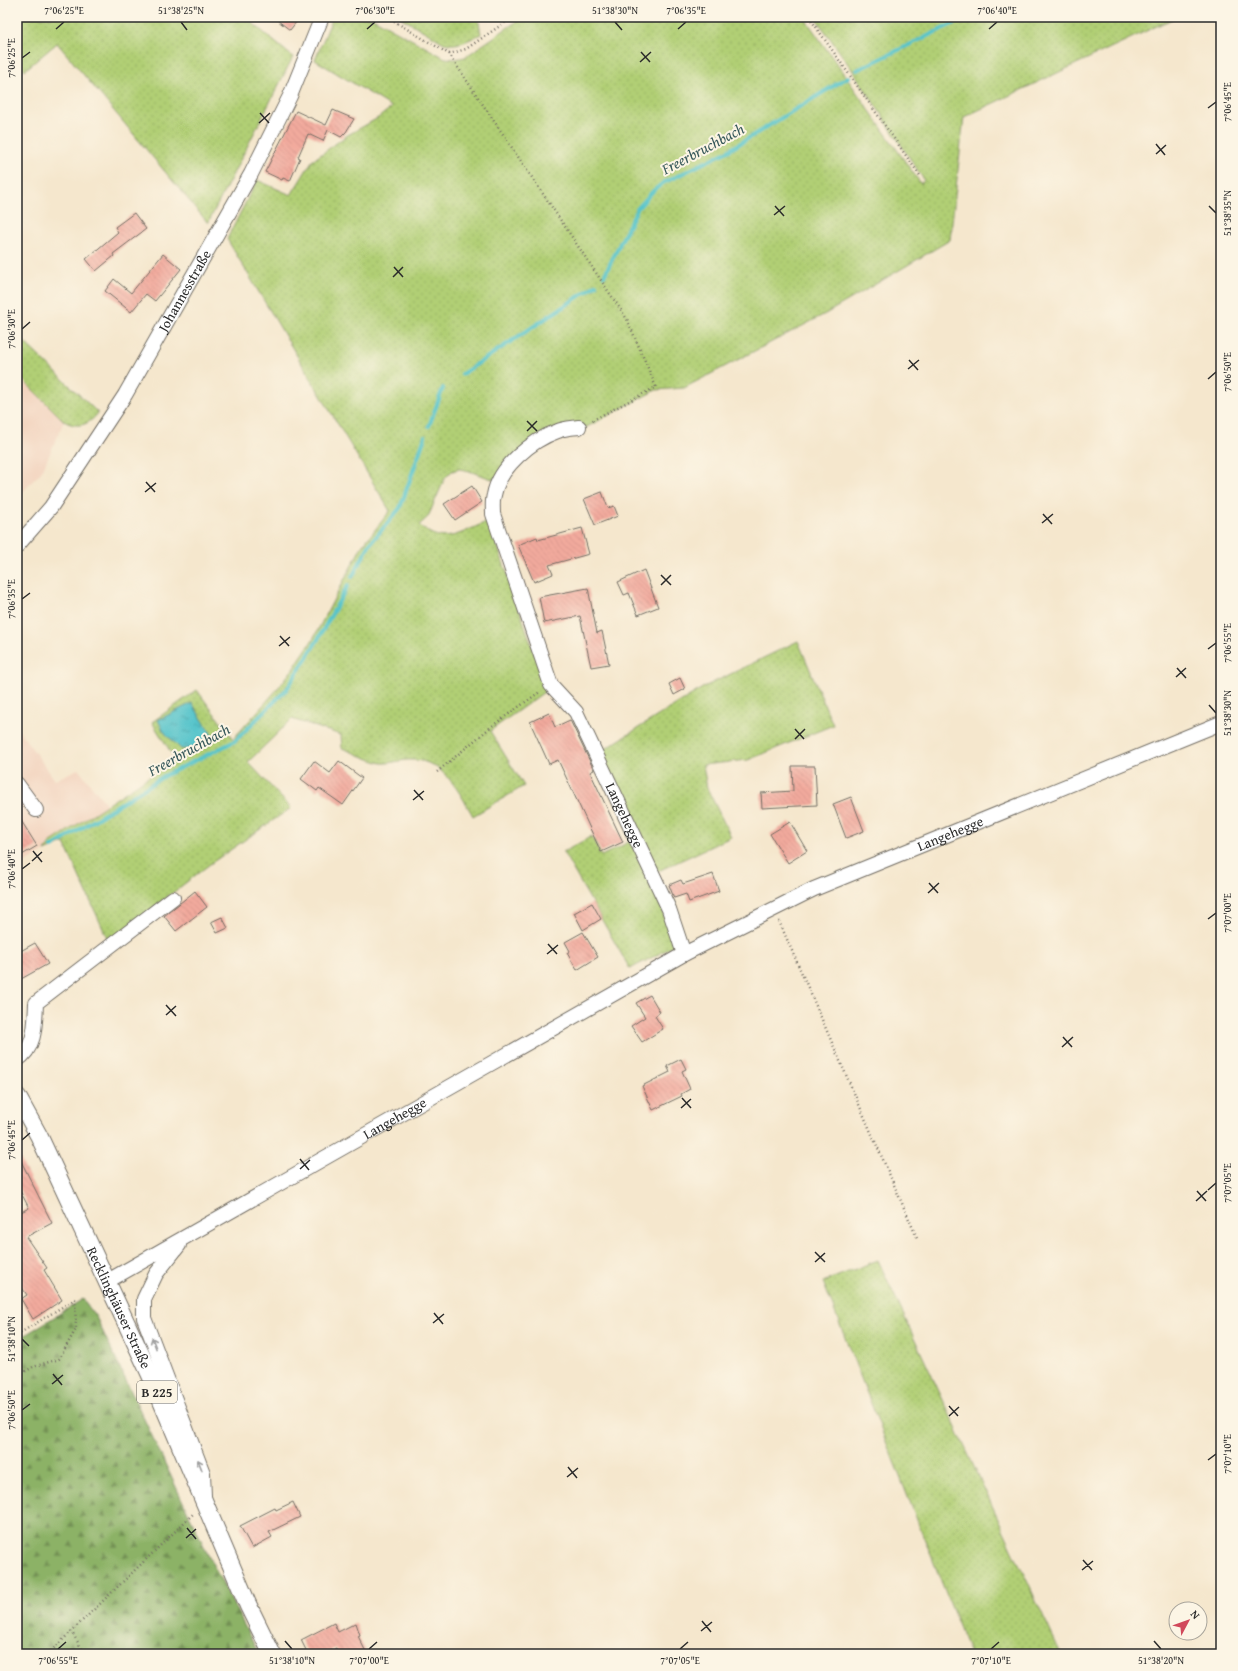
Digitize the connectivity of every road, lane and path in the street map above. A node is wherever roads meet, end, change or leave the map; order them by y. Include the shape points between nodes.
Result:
1 (322, 17) edge
2 (387, 17) edge
3 (513, 17) edge
4 (809, 17) edge
5 (449, 54) junction
6 (921, 177) dead end
7 (579, 427) joint
8 (17, 546) edge
9 (551, 685) junction
10 (1221, 723) edge
11 (437, 772) dead end
12 (17, 784) edge
13 (36, 810) dead end
14 (173, 898) dead end
15 (774, 909) junction
16 (684, 954) junction
17 (17, 1060) edge
18 (17, 1096) edge
19 (183, 1240) junction
20 (918, 1240) dead end
21 (106, 1282) junction
22 (17, 1335) edge
23 (17, 1376) edge
24 (204, 1503) junction
25 (71, 1631) junction
26 (48, 1654) edge
27 (85, 1654) edge
28 (272, 1654) edge

1 - 8 street, Johannesstraße via 290,96 251,174 129,388 51,507
2 - 5 path
3 - 5 path via 466,49
4 - 6 path
5 - 7 path via 627,319 656,387
7 - 9 street via 558,431 531,445 505,470 494,495 493,514
9 - 11 path via 492,726
9 - 16 street, Langehegge via 576,712 669,909
10 - 15 street, Langehegge via 814,889
12 - 13 street
14 - 17 street via 36,1004 32,1042 25,1055
15 - 16 street, Langehegge
15 - 20 path
16 - 19 street, Langehegge
18 - 21 main road, Recklinghäuser Straße / B 225 via 39,1136
19 - 21 street, Langehegge
24 -> 19 street, B 225 via 203,1473 144,1318 144,1299 156,1274
21 - 24 main road, Recklinghäuser Straße / B 225 via 150,1374
22 - 23 path via 75,1299 76,1329 60,1358
24 - 25 path
24 - 28 main road, Recklinghäuser Straße / B 225
25 - 26 path
25 - 27 path

